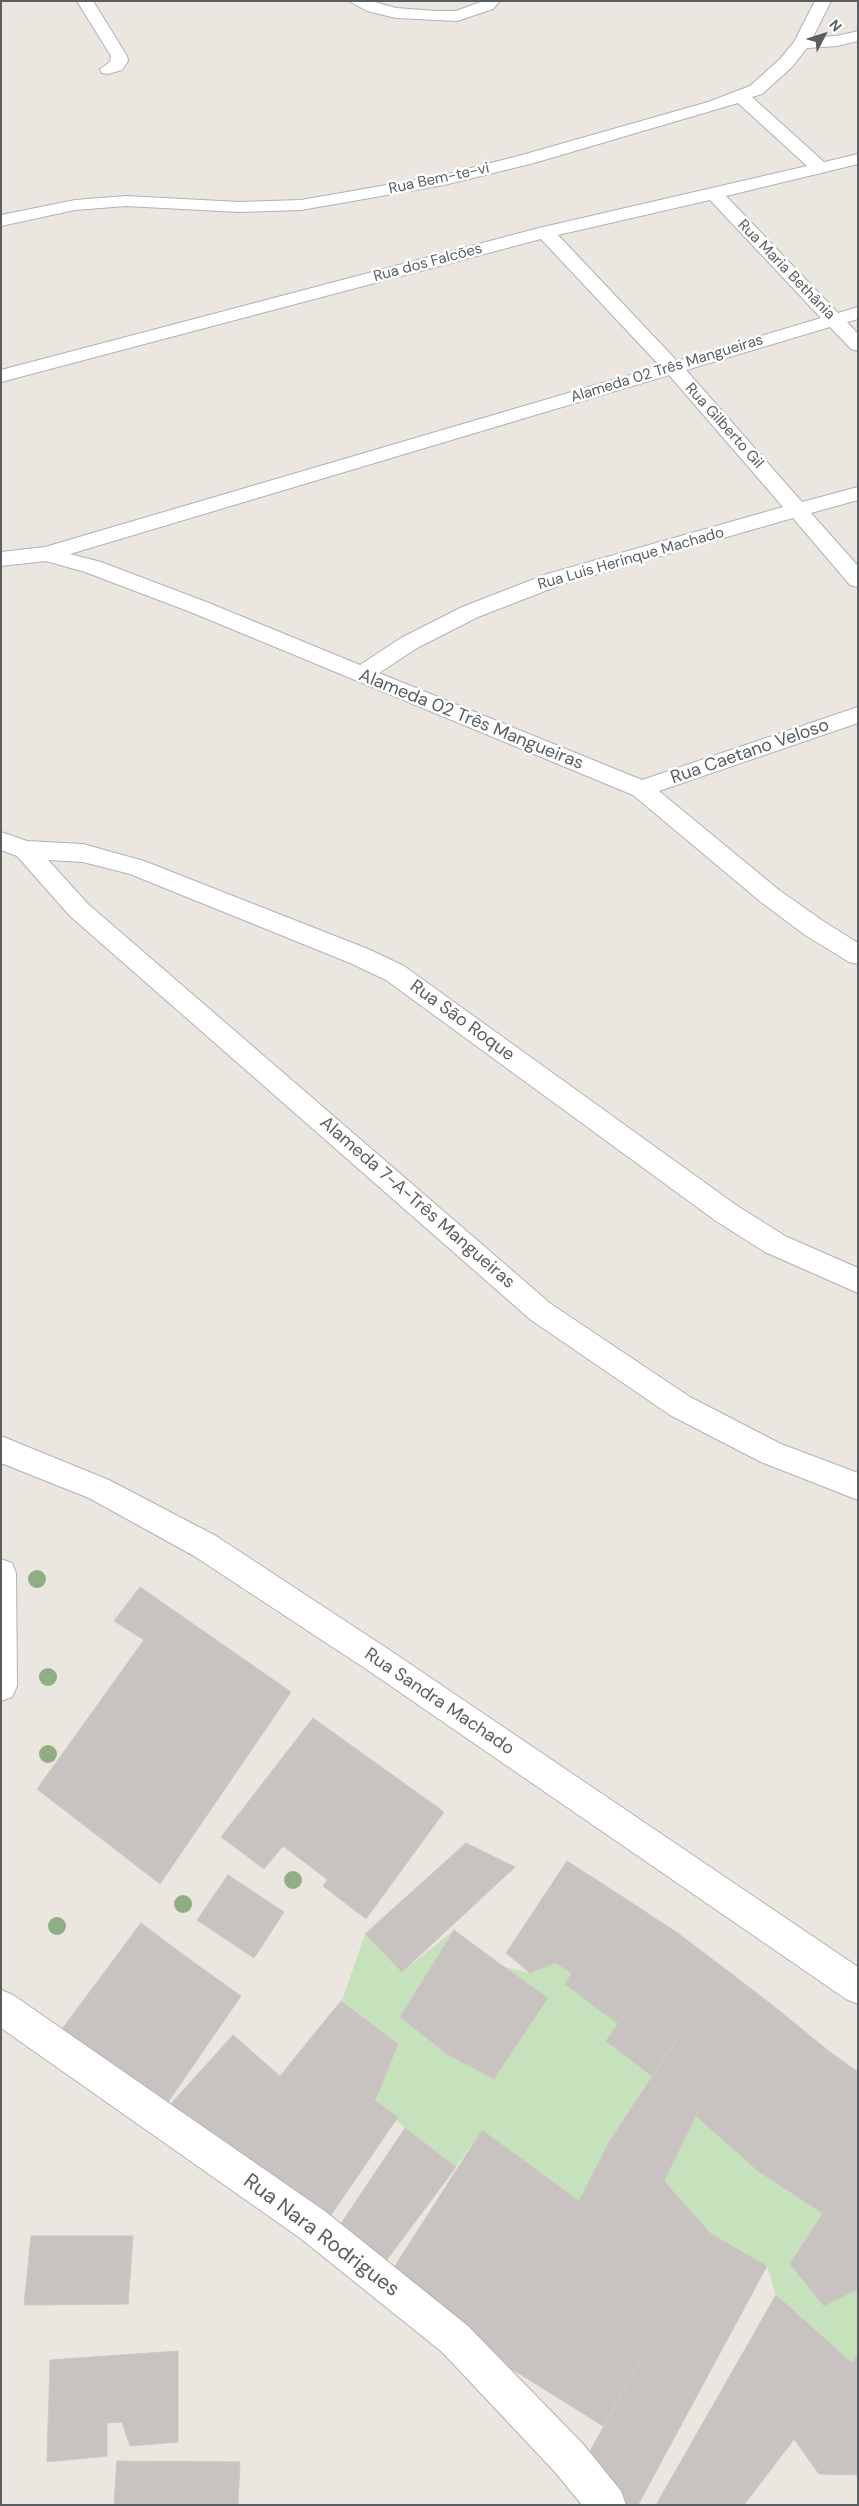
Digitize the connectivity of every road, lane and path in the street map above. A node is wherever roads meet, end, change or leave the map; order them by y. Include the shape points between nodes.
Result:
1 (85, 1) edge
2 (357, 1) edge
3 (492, 1) edge
4 (823, 1) edge
5 (858, 36) edge
6 (802, 43) junction
7 (108, 69) dead end
8 (742, 97) junction
9 (858, 159) edge
10 (820, 168) junction
11 (714, 194) junction
12 (1, 221) edge
13 (545, 232) junction
14 (858, 313) edge
15 (833, 319) junction
16 (858, 345) edge
17 (672, 367) junction
18 (1, 376) edge
19 (858, 493) edge
20 (798, 510) junction
21 (46, 554) junction
22 (1, 559) edge
23 (858, 580) edge
24 (360, 675) junction
25 (858, 715) edge
26 (641, 789) junction
27 (13, 845) edge
28 (858, 955) edge
29 (858, 1282) edge
30 (1, 1448) edge
31 (858, 1487) edge
32 (1, 1573) edge
33 (1, 1686) edge
34 (858, 1988) edge
35 (1, 2007) edge
36 (607, 2505) edge

1 - 7 street via 119,56 116,66
2 - 3 street via 396,14 450,16 475,11
4 - 6 street, Rua Bem-te-vi
5 - 6 street
6 - 8 street, Rua Bem-te-vi via 769,81
8 - 10 street
8 - 12 street, Rua Bem-te-vi via 444,180 301,205 239,207 126,201 75,205
9 - 10 street, Rua dos Falcões
10 - 11 street, Rua dos Falcões
11 - 13 street, Rua dos Falcões
11 - 15 street, Rua Maria Bethânia
13 - 17 street, Rua Gilberto Gil
13 - 18 street, Rua dos Falcões
14 - 15 street, Alameda 02 Três Mangueiras
15 - 16 street, Rua Maria Bethânia
15 - 17 street, Alameda 02 Três Mangueiras
17 - 20 street, Rua Gilberto Gil
17 - 21 street, Alameda 02 Três Mangueiras
19 - 20 street, Rua Luis Herinque Machado
20 - 23 street, Rua Gilberto Gil
20 - 24 street, Rua Luis Herinque Machado via 556,579 470,612 409,643
21 - 22 street, Alameda 02 Três Mangueiras
21 - 24 street, Alameda 02 Três Mangueiras via 93,567 201,608
24 - 26 street, Alameda 02 Três Mangueiras
25 - 26 street, Rua Caetano Veloso
26 - 28 street, Alameda 02 Três Mangueiras via 770,896
27 - 29 street, Rua São Roque via 83,853 136,867 395,973 726,1213 775,1244
27 - 31 street, Alameda 7-A-Três Mangueiras via 79,910 541,1312 680,1406 770,1453
30 - 34 street, Rua Sandra Machado via 99,1489 205,1546 412,1683
32 - 33 street
35 - 36 street, Rua Nara Rodrigues via 313,2225 455,2339 569,2458

